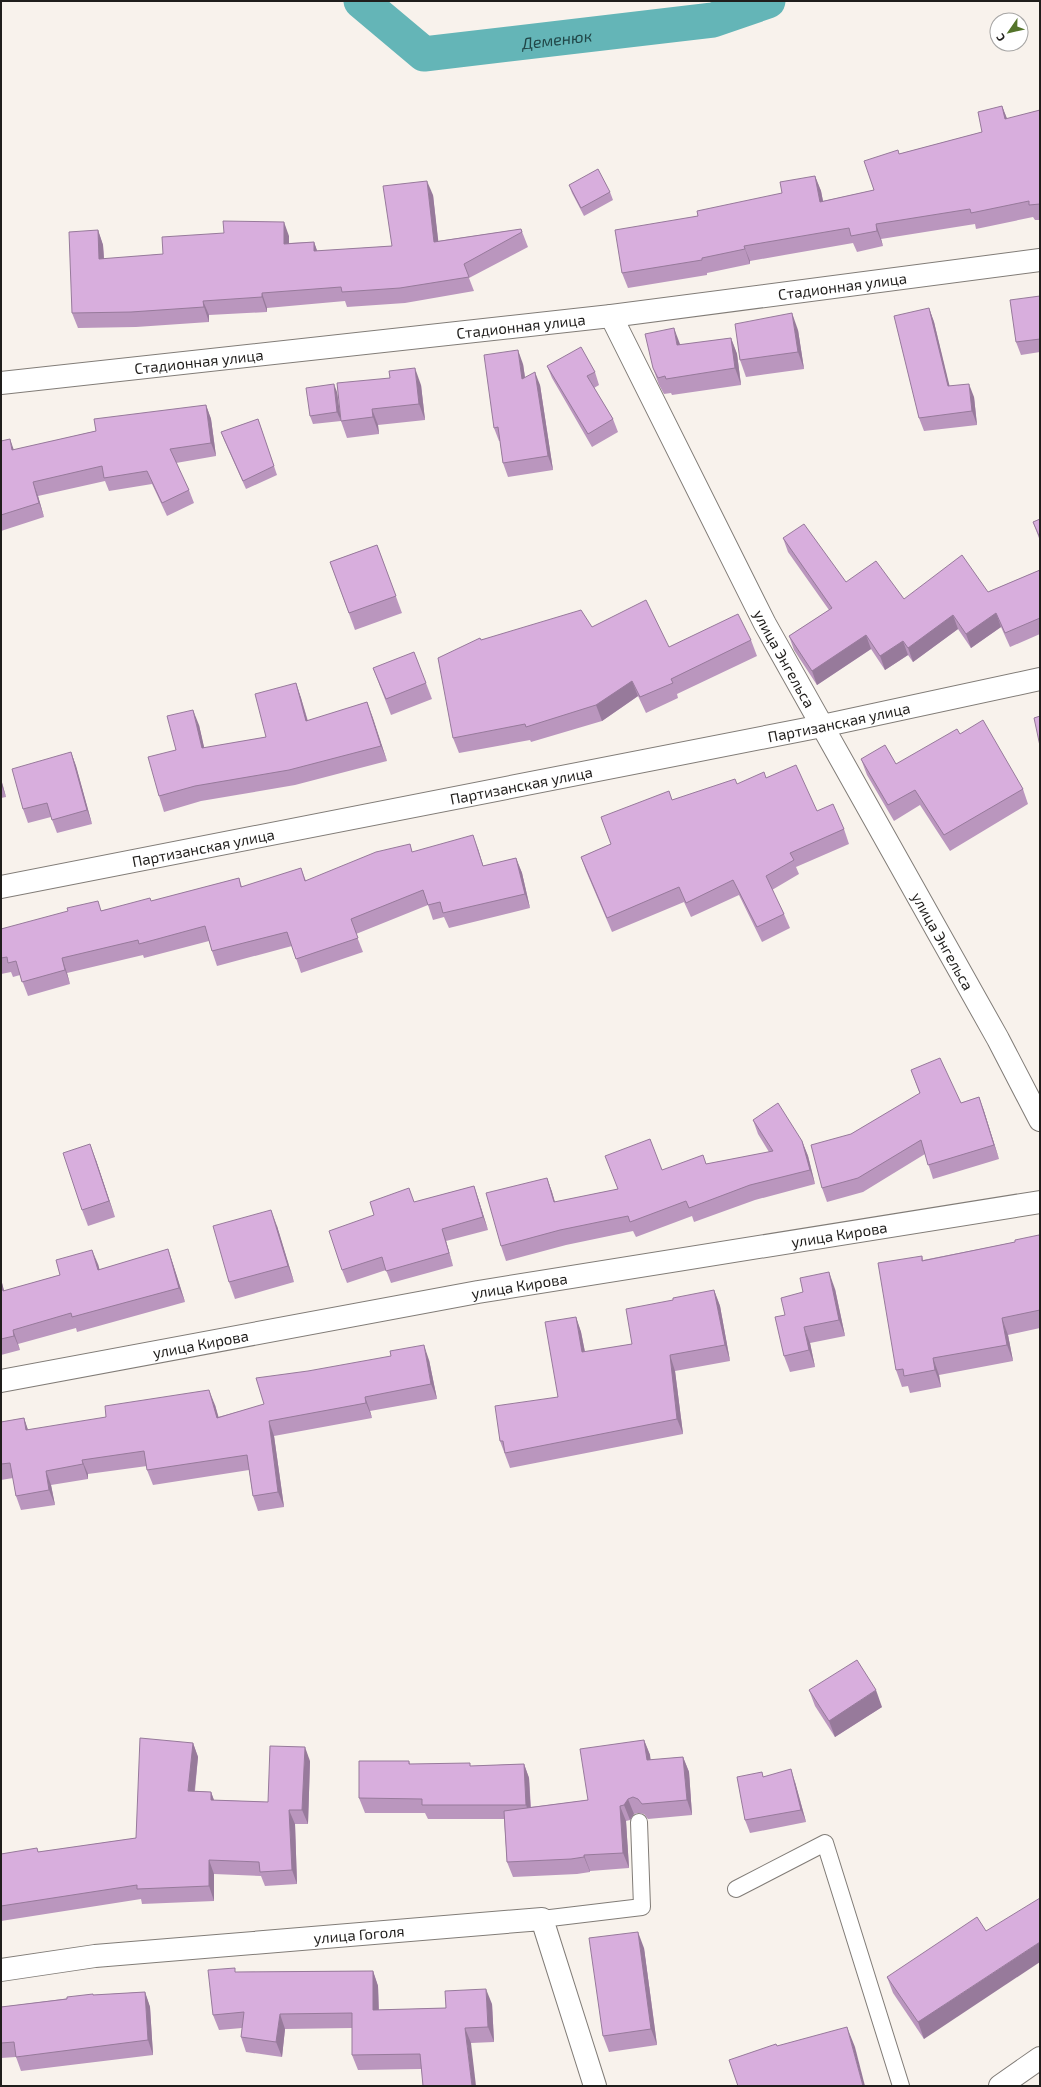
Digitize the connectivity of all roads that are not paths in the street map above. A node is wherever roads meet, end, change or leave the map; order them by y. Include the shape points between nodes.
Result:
1 (1040, 260) edge
2 (611, 316) junction
3 (1, 383) edge
4 (1040, 679) edge
5 (822, 726) junction
6 (1, 887) edge
7 (1040, 1120) edge
8 (1040, 1202) edge
9 (1, 1381) edge
10 (639, 1822) dead end
11 (736, 1889) dead end
12 (542, 1919) junction
13 (1, 1970) edge
14 (1040, 2058) edge
15 (596, 2086) edge
16 (900, 2086) edge
17 (1000, 2086) edge

1 - 2 street, Стадионная улица
2 - 3 street, Стадионная улица
2 - 5 street, улица Энгельса via 765,624
4 - 5 street, Партизанская улица
5 - 6 street, Партизанская улица
5 - 7 street, улица Энгельса
8 - 9 street, улица Кирова via 478,1292
10 - 12 lane via 642,1907
11 - 16 lane via 825,1843
12 - 13 street, улица Гоголя via 95,1956
12 - 15 street
14 - 17 street

